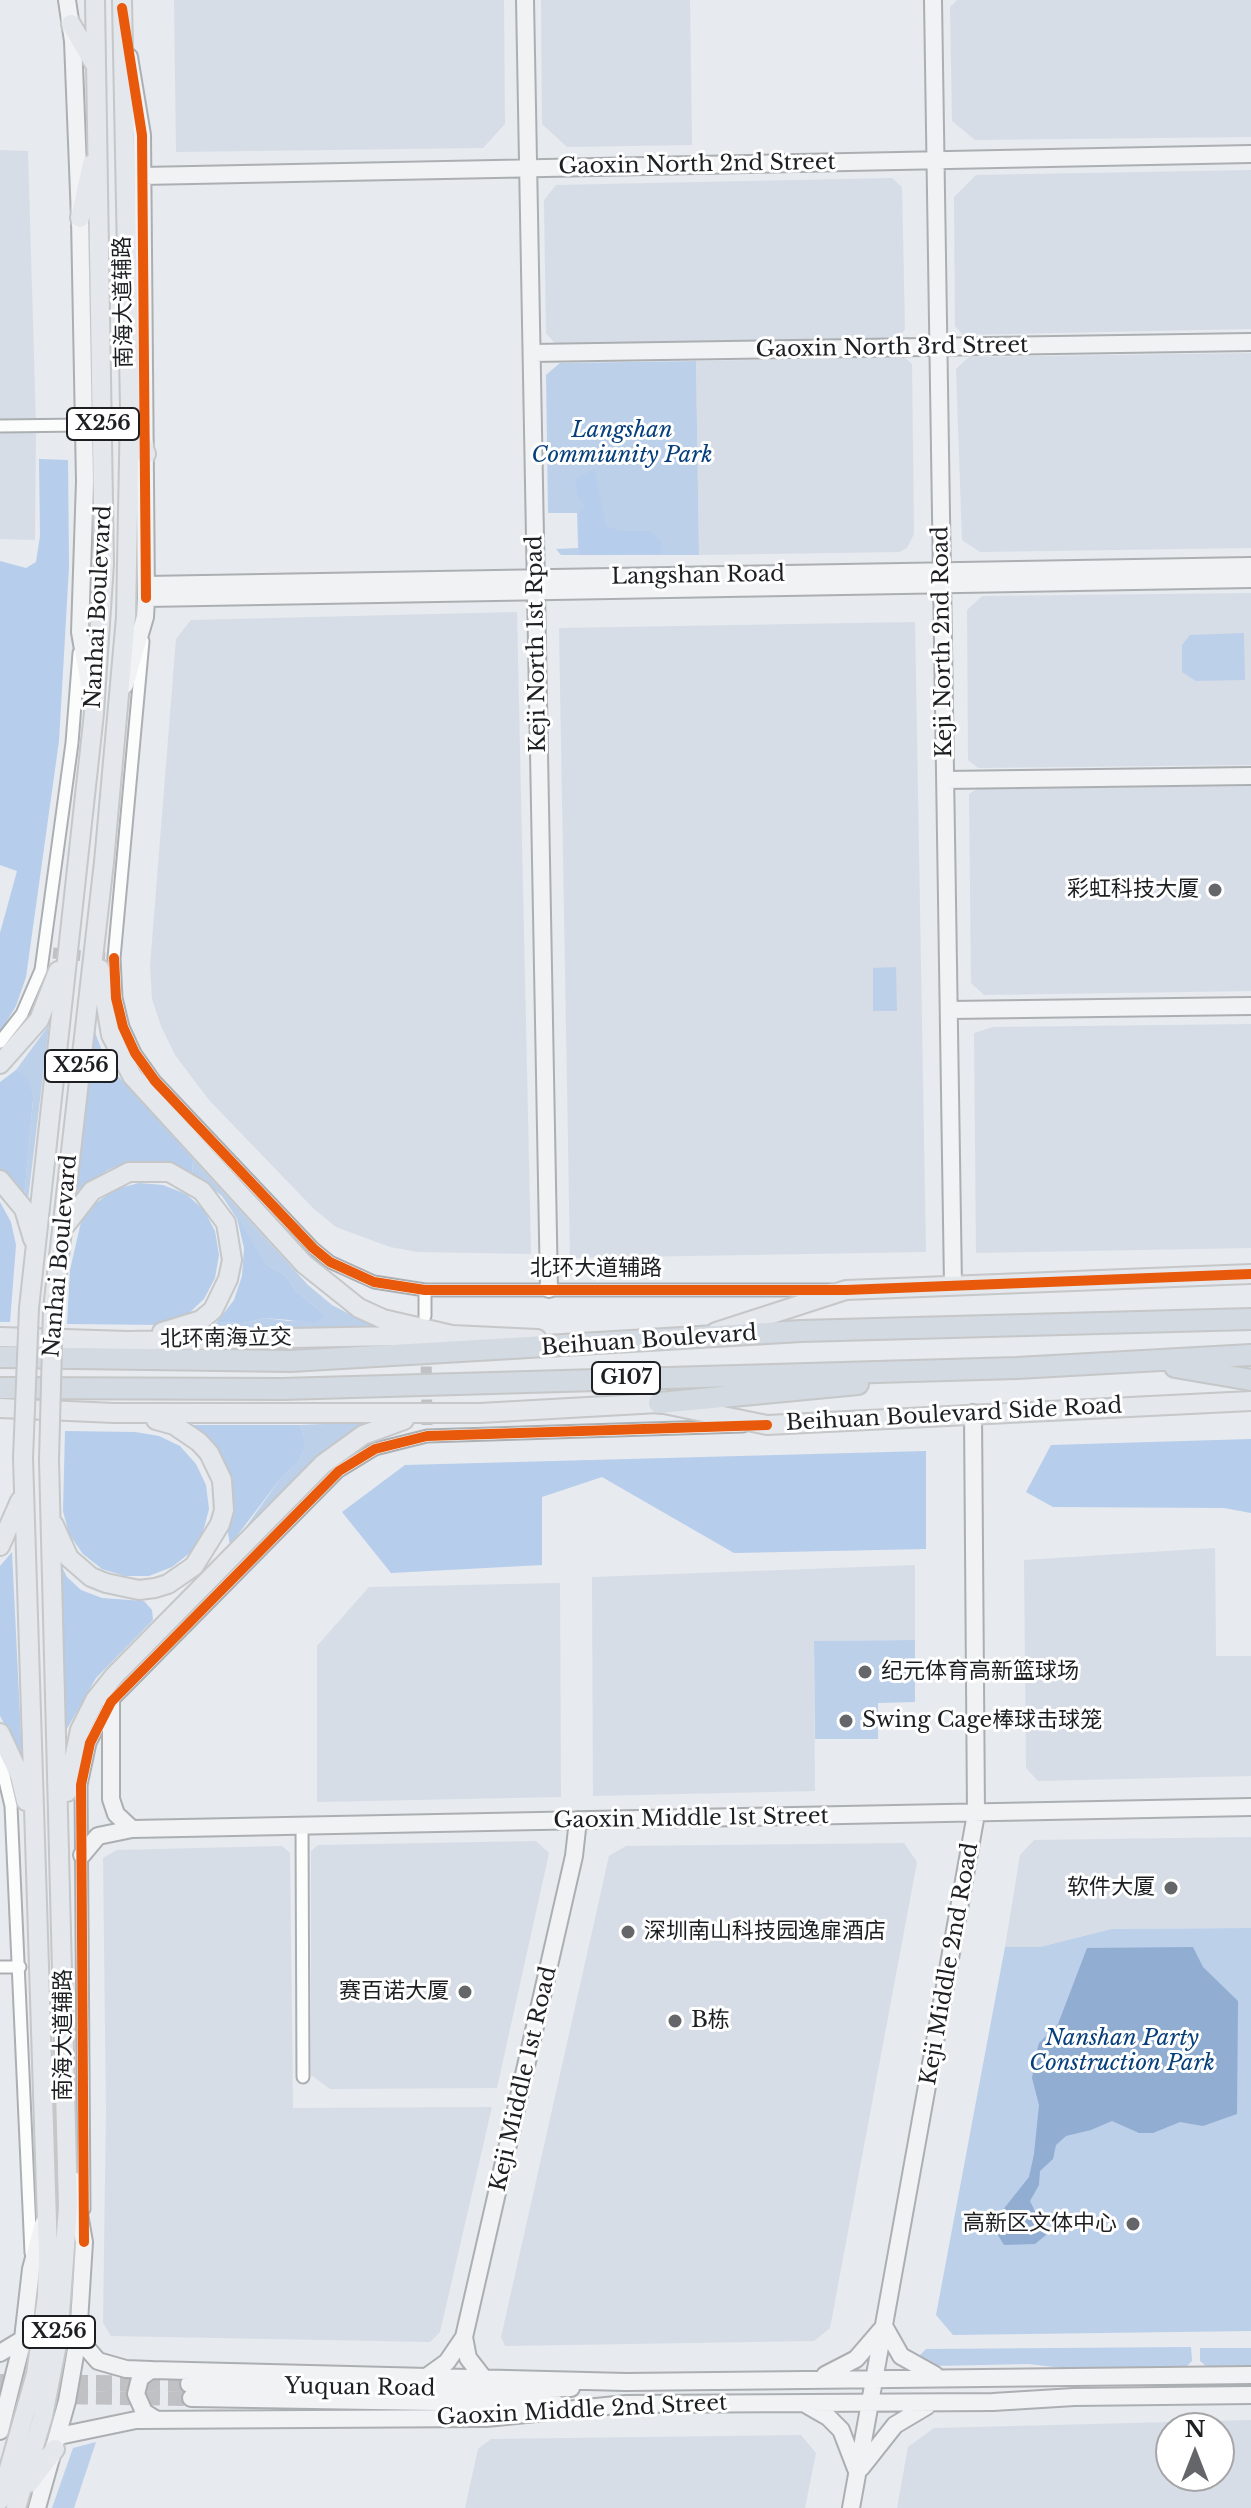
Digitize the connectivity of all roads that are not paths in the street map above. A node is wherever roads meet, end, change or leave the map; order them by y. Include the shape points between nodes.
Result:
1 (67, 0) edge
2 (95, 0) edge
3 (525, 0) edge
4 (933, 0) edge
5 (122, 4) edge
6 (71, 24) junction
7 (96, 67) junction
8 (98, 134) junction
9 (1251, 154) edge
10 (936, 161) junction
11 (528, 168) junction
12 (142, 176) junction
13 (80, 218) junction
14 (1251, 342) edge
15 (939, 347) junction
16 (532, 353) junction
17 (130, 408) junction
18 (84, 425) junction
19 (0, 426) edge
20 (146, 454) junction
21 (1251, 566) edge
22 (943, 578) junction
23 (1251, 579) edge
24 (536, 585) junction
25 (146, 592) junction
26 (145, 617) junction
27 (80, 632) junction
28 (120, 701) junction
29 (94, 713) junction
30 (1251, 776) edge
31 (945, 780) junction
32 (101, 891) junction
33 (73, 902) junction
34 (1251, 1006) edge
35 (950, 1010) junction
36 (0, 1042) edge
37 (0, 1064) edge
38 (0, 1180) edge
39 (59, 1241) junction
40 (35, 1252) junction
41 (1251, 1274) edge
42 (953, 1285) junction
43 (549, 1289) junction
44 (425, 1290) junction
45 (846, 1290) junction
46 (425, 1316) dead end
47 (1251, 1319) edge
48 (452, 1335) junction
49 (0, 1337) edge
50 (690, 1339) junction
51 (128, 1341) junction
52 (600, 1343) junction
53 (1251, 1355) edge
54 (0, 1357) edge
55 (1123, 1361) junction
56 (1017, 1368) junction
57 (1251, 1380) edge
58 (0, 1388) edge
59 (1251, 1401) edge
60 (659, 1403) junction
61 (0, 1408) edge
62 (114, 1413) junction
63 (480, 1413) junction
64 (973, 1413) junction
65 (767, 1425) junction
66 (23, 1491) junction
67 (49, 1506) junction
68 (0, 1546) edge
69 (111, 1702) junction
70 (0, 1733) edge
71 (0, 1759) edge
72 (1251, 1807) edge
73 (976, 1814) junction
74 (578, 1820) junction
75 (302, 1825) junction
76 (132, 1829) junction
77 (6, 1830) edge
78 (82, 1855) junction
79 (61, 1862) junction
80 (35, 1863) junction
81 (0, 1967) edge
82 (20, 1967) junction
83 (303, 2077) dead end
84 (68, 2151) junction
85 (48, 2199) junction
86 (84, 2242) junction
87 (31, 2269) junction
88 (884, 2326) junction
89 (464, 2337) junction
90 (78, 2338) junction
91 (23, 2339) junction
92 (0, 2353) edge
93 (151, 2370) junction
94 (429, 2375) junction
95 (1251, 2375) edge
96 (482, 2376) junction
97 (939, 2377) junction
98 (875, 2378) junction
99 (811, 2379) junction
100 (626, 2382) junction
101 (1251, 2395) edge
102 (940, 2402) junction
103 (804, 2403) junction
104 (870, 2403) junction
105 (626, 2404) junction
106 (155, 2419) junction
107 (0, 2431) edge
108 (57, 2442) junction
109 (857, 2472) junction
110 (0, 2500) edge
111 (19, 2500) edge
112 (37, 2508) edge
113 (851, 2508) edge

1 - 6 street, 南海大道辅路
2 - 7 main road, Nanhai Boulevard / X256
3 - 11 street, Keji North 1st Rpad
4 - 10 street, Keji North 2nd Road
5 - 12 street, 南海大道辅路 via 141,121
5 - 17 main road, Nanhai Boulevard / X256
6 - 7 main road
6 - 13 street, 南海大道辅路
7 - 8 main road, Nanhai Boulevard / X256
8 - 13 main road
8 - 29 main road, Nanhai Boulevard / X256 via 105,506
9 - 10 street, Gaoxin North 2nd Street
10 - 11 street, Gaoxin North 2nd Street
10 - 15 street, Keji North 2nd Road
11 - 12 street, Gaoxin North 2nd Street
11 - 16 street, Keji North 1st Rpad
12 - 20 street, 南海大道辅路
13 - 18 street, 南海大道辅路
14 - 15 street, Gaoxin North 3rd Street
15 - 16 street, Gaoxin North 3rd Street
15 - 22 street, Keji North 2nd Road
16 - 24 street, Keji North 1st Rpad
17 - 20 main road
17 - 28 main road, Nanhai Boulevard / X256
18 - 19 street
18 - 27 street, 南海大道辅路
20 - 25 street, 南海大道辅路
21 - 22 street, Langshan Road
22 - 23 street, Langshan Road
22 - 24 street, Langshan Road
22 - 31 street, Keji North 2nd Road
24 - 25 street, Langshan Road
24 - 43 street, Keji North 1st Rpad
25 - 26 street, 南海大道辅路
26 - 28 street
26 - 44 street, 北环大道辅路 via 110,958 123,1027 135,1053 176,1103 313,1248 374,1282
27 - 29 street
27 - 36 street, 南海大道辅路 via 49,952 33,993
28 - 32 main road, Nanhai Boulevard / X256
29 - 33 main road, Nanhai Boulevard / X256
30 - 31 street
31 - 35 street, Keji North 2nd Road
32 - 39 main road, Nanhai Boulevard / X256
32 - 48 main road via 104,1006 111,1035 132,1076 328,1287 383,1319
33 - 37 main road via 43,1012
33 - 40 main road, Nanhai Boulevard / X256
34 - 35 street
35 - 42 street, Keji North 2nd Road
38 - 40 main road via 24,1209
39 - 51 main road via 66,1223 92,1191 129,1172 169,1172 186,1179 216,1206 231,1241 223,1294 201,1320
39 - 67 main road, Nanhai Boulevard / X256, bridge
40 - 66 main road, Nanhai Boulevard / X256, bridge
41 - 42 main road, 北环大道辅路
42 - 45 main road, 北环大道辅路
43 - 44 street, 北环大道辅路
43 - 45 street, 北环大道辅路
44 - 46 street
45 - 50 main road
47 - 50 highway, Beihuan Boulevard / G107 via 801,1331
48 - 51 main road, 北环南海立交
48 - 52 main road
49 - 51 main road, 北环南海立交
50 - 52 highway, Beihuan Boulevard / G107
52 - 54 highway, Beihuan Boulevard / G107 via 291,1361
53 - 55 highway, Beihuan Boulevard / G107
55 - 56 highway, Beihuan Boulevard / G107
55 - 57 highway
56 - 58 highway, Beihuan Boulevard / G107 via 283,1389
56 - 60 highway
59 - 64 main road, Beihuan Boulevard Side Road
60 - 63 main road
60 - 65 main road, Beihuan Boulevard Side Road
61 - 62 main road
62 - 63 main road
62 - 67 main road via 174,1425 209,1453 224,1495 220,1524 206,1553 168,1584 139,1590 106,1583 69,1558
63 - 79 main road via 382,1426 343,1448 114,1676 80,1730 68,1778
64 - 65 main road, Beihuan Boulevard Side Road
64 - 73 street, Keji Middle 2nd Road
65 - 69 street, 南海大道辅路 via 427,1431 375,1449 339,1471
66 - 68 main road
66 - 80 main road, Nanhai Boulevard / X256
67 - 79 main road, Nanhai Boulevard / X256
69 - 76 street via 111,1799 116,1814
69 - 78 street, 南海大道辅路 via 90,1743 77,1798
70 - 80 main road via 26,1797
71 - 77 street, 南海大道辅路 via 15,1799
72 - 73 street, Gaoxin Middle 1st Street
73 - 74 street, Gaoxin Middle 1st Street
73 - 88 street, Keji Middle 2nd Road
74 - 75 street, Gaoxin Middle 1st Street
74 - 89 street, Keji Middle 1st Road
75 - 76 street, Gaoxin Middle 1st Street
75 - 83 street
76 - 78 street, Gaoxin Middle 1st Street via 98,1836
77 - 82 street, 南海大道辅路
78 - 86 street, 南海大道辅路
79 - 84 main road, Nanhai Boulevard / X256
80 - 85 main road, Nanhai Boulevard / X256
81 - 82 street
82 - 87 street, 南海大道辅路
84 - 86 street
84 - 111 main road, Nanhai Boulevard / X256 via 58,2339
85 - 87 street
85 - 110 main road, Nanhai Boulevard / X256 via 42,2338 27,2413
86 - 90 street
87 - 91 street
88 - 97 street via 901,2356
88 - 98 street, Keji Middle 2nd Road
88 - 99 street via 856,2359
89 - 94 street, Keji Middle 1st Road via 454,2354
89 - 96 street via 468,2358
90 - 93 street, Gaoxin Middle 2nd Street via 98,2361
90 - 108 street
91 - 92 street
91 - 107 street
93 - 94 street, Gaoxin Middle 2nd Street
93 - 106 street via 140,2378 136,2394 144,2412
94 - 96 street, Gaoxin Middle 2nd Street
95 - 97 street, Gaoxin Middle 2nd Street
96 - 100 street, Gaoxin Middle 2nd Street
97 - 98 street, Gaoxin Middle 2nd Street
98 - 99 street, Gaoxin Middle 2nd Street
98 - 104 street, Keji Middle 2nd Road
99 - 100 street, Gaoxin Middle 2nd Street
99 - 103 street
100 - 105 street, Yuquan Road via 482,2390 190,2391
101 - 102 street, Gaoxin Middle 2nd Street
102 - 104 street, Gaoxin Middle 2nd Street
102 - 109 street via 896,2424
103 - 104 street, Gaoxin Middle 2nd Street
103 - 105 street, Gaoxin Middle 2nd Street
103 - 109 street via 841,2430
104 - 109 street, Keji Middle 2nd Road
105 - 106 street, Gaoxin Middle 2nd Street via 486,2418
106 - 108 street, Gaoxin Middle 2nd Street via 117,2422
108 - 111 main road
108 - 112 street
109 - 113 street, Keji Middle 2nd Road

